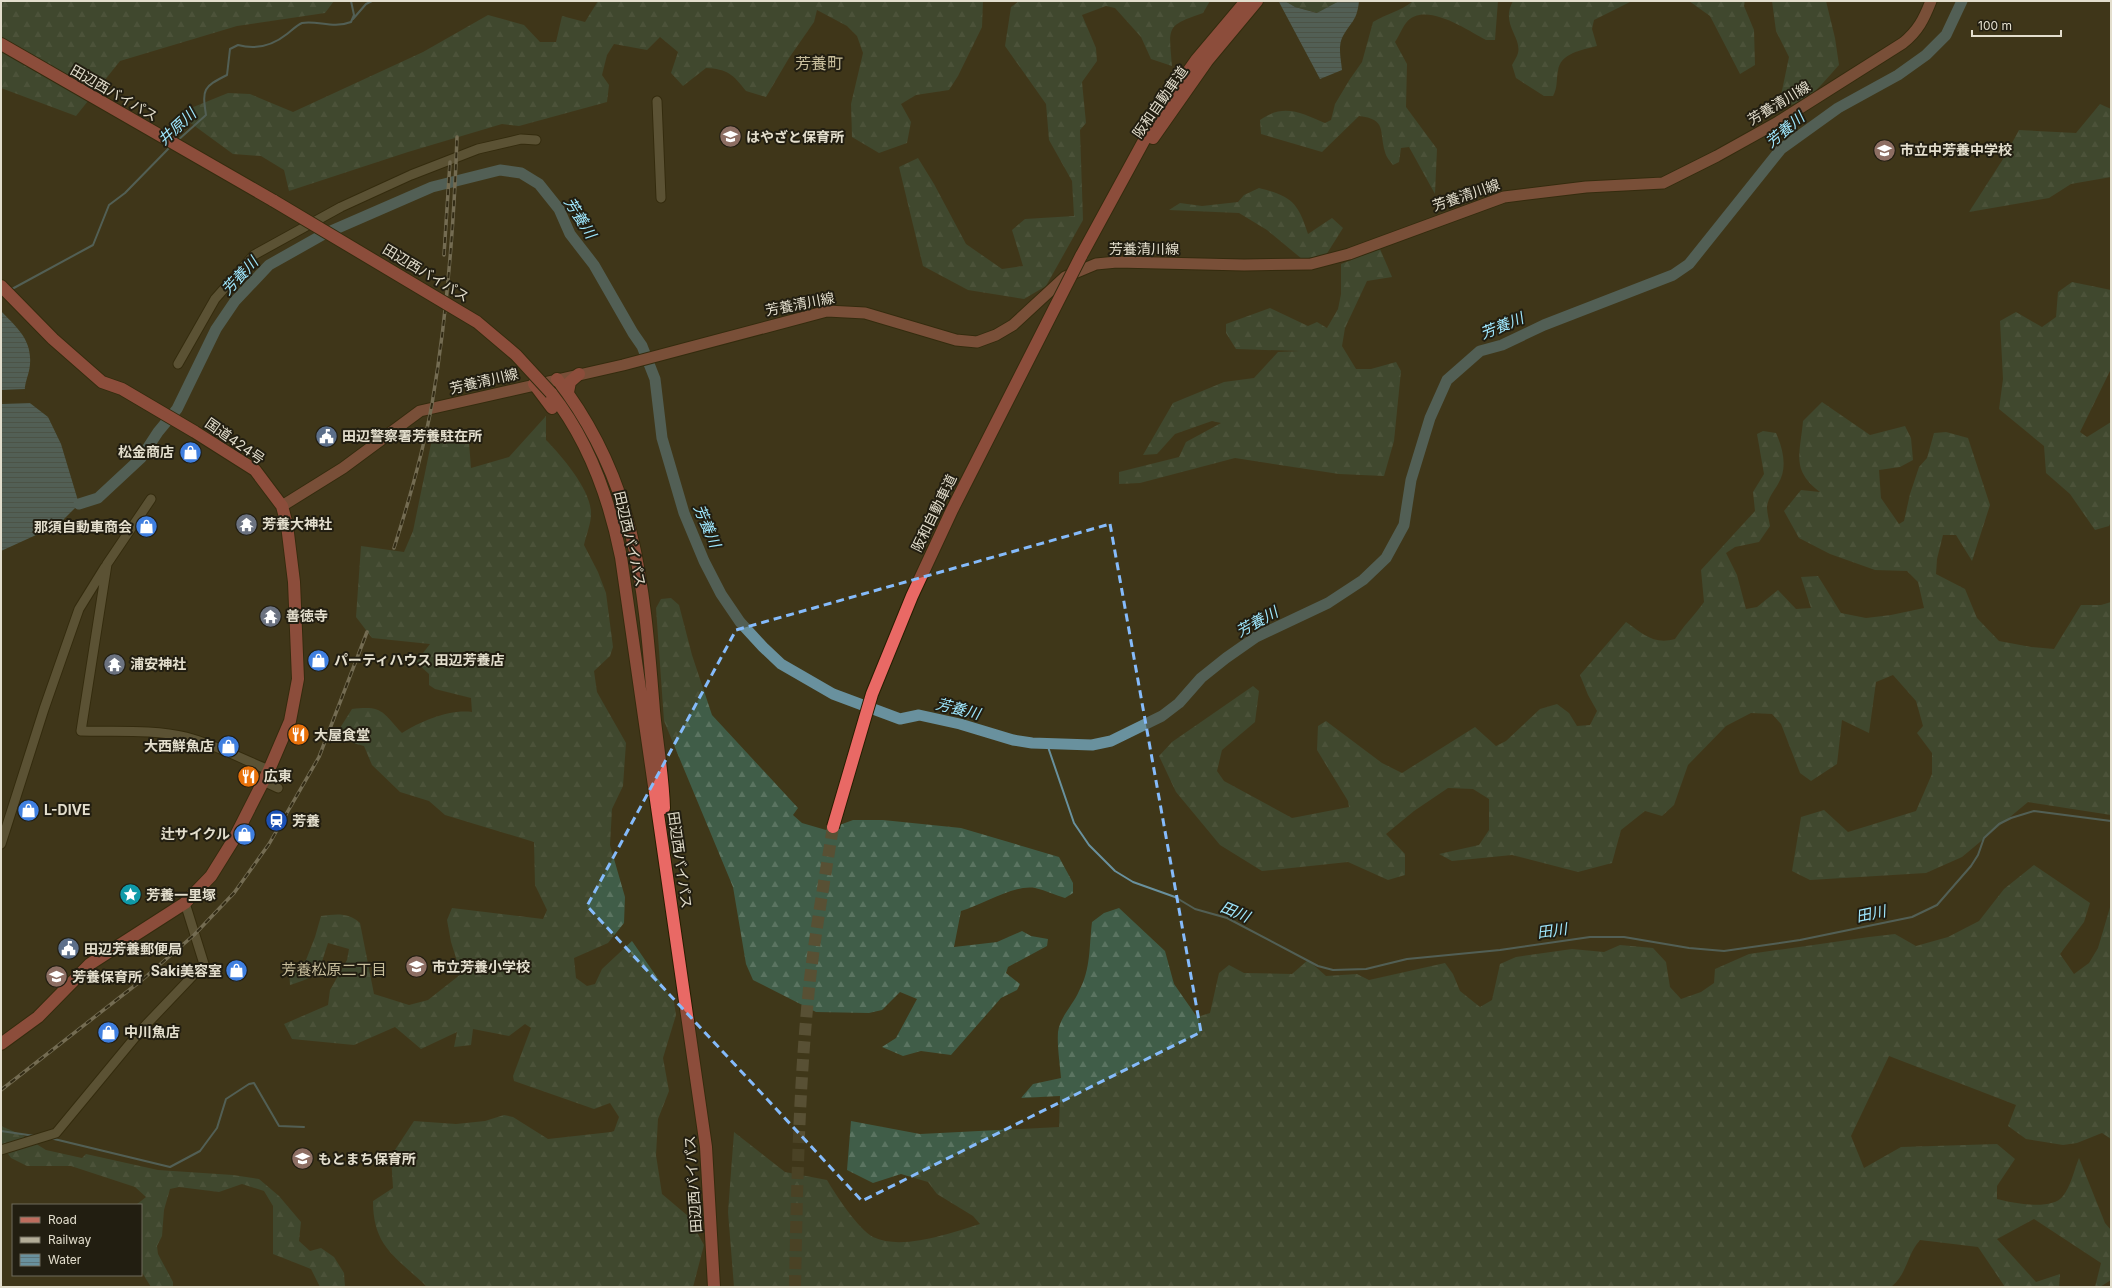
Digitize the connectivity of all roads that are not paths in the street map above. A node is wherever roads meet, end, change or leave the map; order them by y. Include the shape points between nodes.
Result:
1 (1246, 1) edge
2 (1257, 1) edge
3 (1931, 1) edge
4 (1, 44) edge
5 (657, 101) dead end
6 (536, 140) dead end
7 (661, 198) dead end
8 (1097, 227) junction
9 (1, 286) edge
10 (178, 364) dead end
11 (579, 374) junction
12 (557, 379) junction
13 (534, 384) junction
14 (568, 392) junction
15 (151, 499) dead end
16 (282, 506) junction
17 (107, 564) junction
18 (269, 770) junction
19 (263, 781) junction
20 (278, 788) dead end
21 (834, 827) tunnel mouth
22 (1, 844) edge
23 (665, 863) junction
24 (185, 903) junction
25 (1, 1044) edge
26 (1, 1150) edge
27 (714, 1285) edge

1 - 8 highway, 阪和自動車道 via 1198,59 1159,113
2 - 8 highway, 阪和自動車道 via 1207,61 1174,106
3 - 11 main road, 芳養清川線 via 1923,22 1903,43 1778,122 1662,183 1586,187 1504,197 1348,254 1311,264 1096,264 1065,277 1013,325 996,336 977,342 956,340 865,313 827,311 628,364
4 - 23 highway, 田辺西バイパス, bridge via 477,322 516,355 551,393 569,418 589,454 606,493 614,523 630,611
5 - 7 street
6 - 10 street via 516,140 478,149 418,172 341,207 254,255 215,299
8 - 21 highway, 阪和自動車道, bridge via 962,489 912,596 872,694
9 - 16 highway, 国道424号 via 53,339 102,382 122,389 255,470
11 - 12 main road, 芳養清川線
11 - 14 highway via 570,382
12 - 13 main road, 芳養清川線
12 - 14 highway
13 - 16 main road, 芳養清川線 via 420,411 343,468
13 - 23 highway via 557,414 582,455 605,514 617,572 637,722
14 - 23 highway via 592,430 614,478 624,505 636,557 647,625 663,787
15 - 17 street
16 - 18 highway, 国道424号 via 294,582 298,679 290,721
17 - 18 street via 81,730 185,737
17 - 22 street via 79,609
18 - 19 highway, 国道424号
19 - 20 street
19 - 24 highway, 国道424号 via 212,876
23 - 27 highway, 田辺西バイパス via 706,1147
24 - 25 highway, 国道424号 via 90,964 38,1017
24 - 26 street via 204,964 142,1029 56,1133

